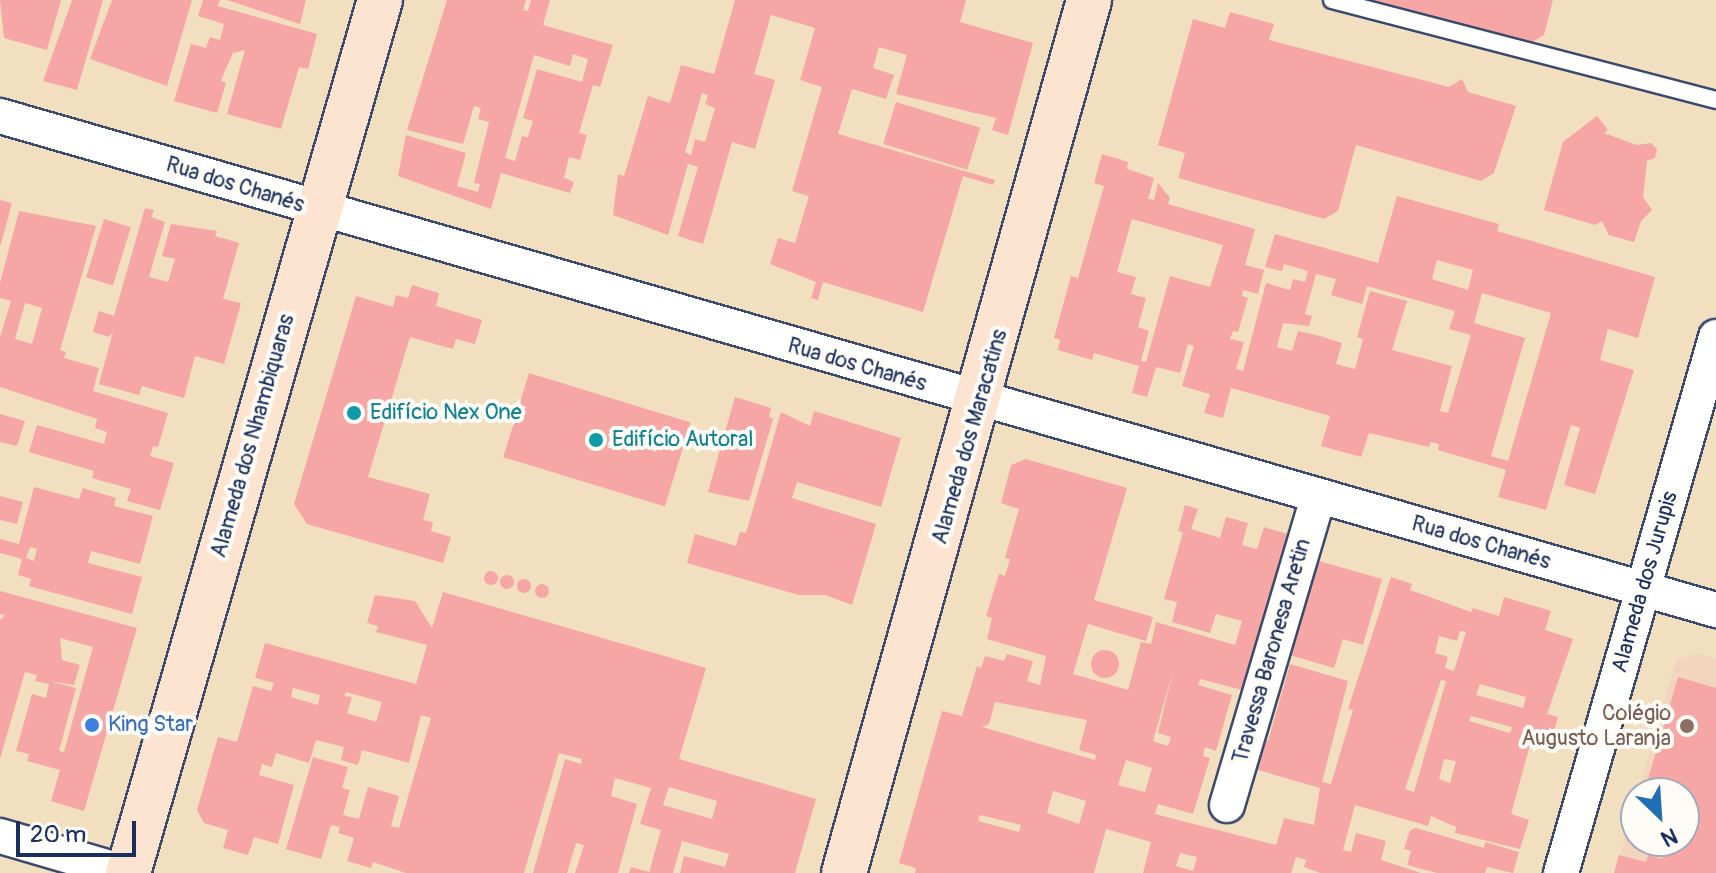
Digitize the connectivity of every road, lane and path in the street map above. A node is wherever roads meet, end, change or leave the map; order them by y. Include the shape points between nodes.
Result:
1 (380, 0) edge
2 (1089, 0) edge
3 (1332, 0) edge
4 (1716, 100) edge
5 (0, 116) edge
6 (318, 210) junction
7 (1714, 349) edge
8 (981, 401) junction
9 (1318, 497) junction
10 (1642, 588) junction
11 (1716, 610) edge
12 (1227, 805) dead end
13 (0, 836) edge
14 (127, 873) edge
15 (844, 873) edge
16 (1561, 873) edge

1 - 6 street, Alameda dos Nhambiquaras
2 - 8 street, Alameda dos Maracatins
3 - 4 lane
5 - 6 street, Rua dos Chanés
6 - 8 street, Rua dos Chanés
6 - 14 street, Alameda dos Nhambiquaras
7 - 10 street, Alameda dos Jurupis
8 - 9 street, Rua dos Chanés
8 - 15 street, Alameda dos Maracatins
9 - 10 street, Rua dos Chanés
9 - 12 street, Travessa Baronesa Aretin
10 - 11 street, Rua dos Chanés
10 - 16 street, Alameda dos Jurupis
13 - 14 street

